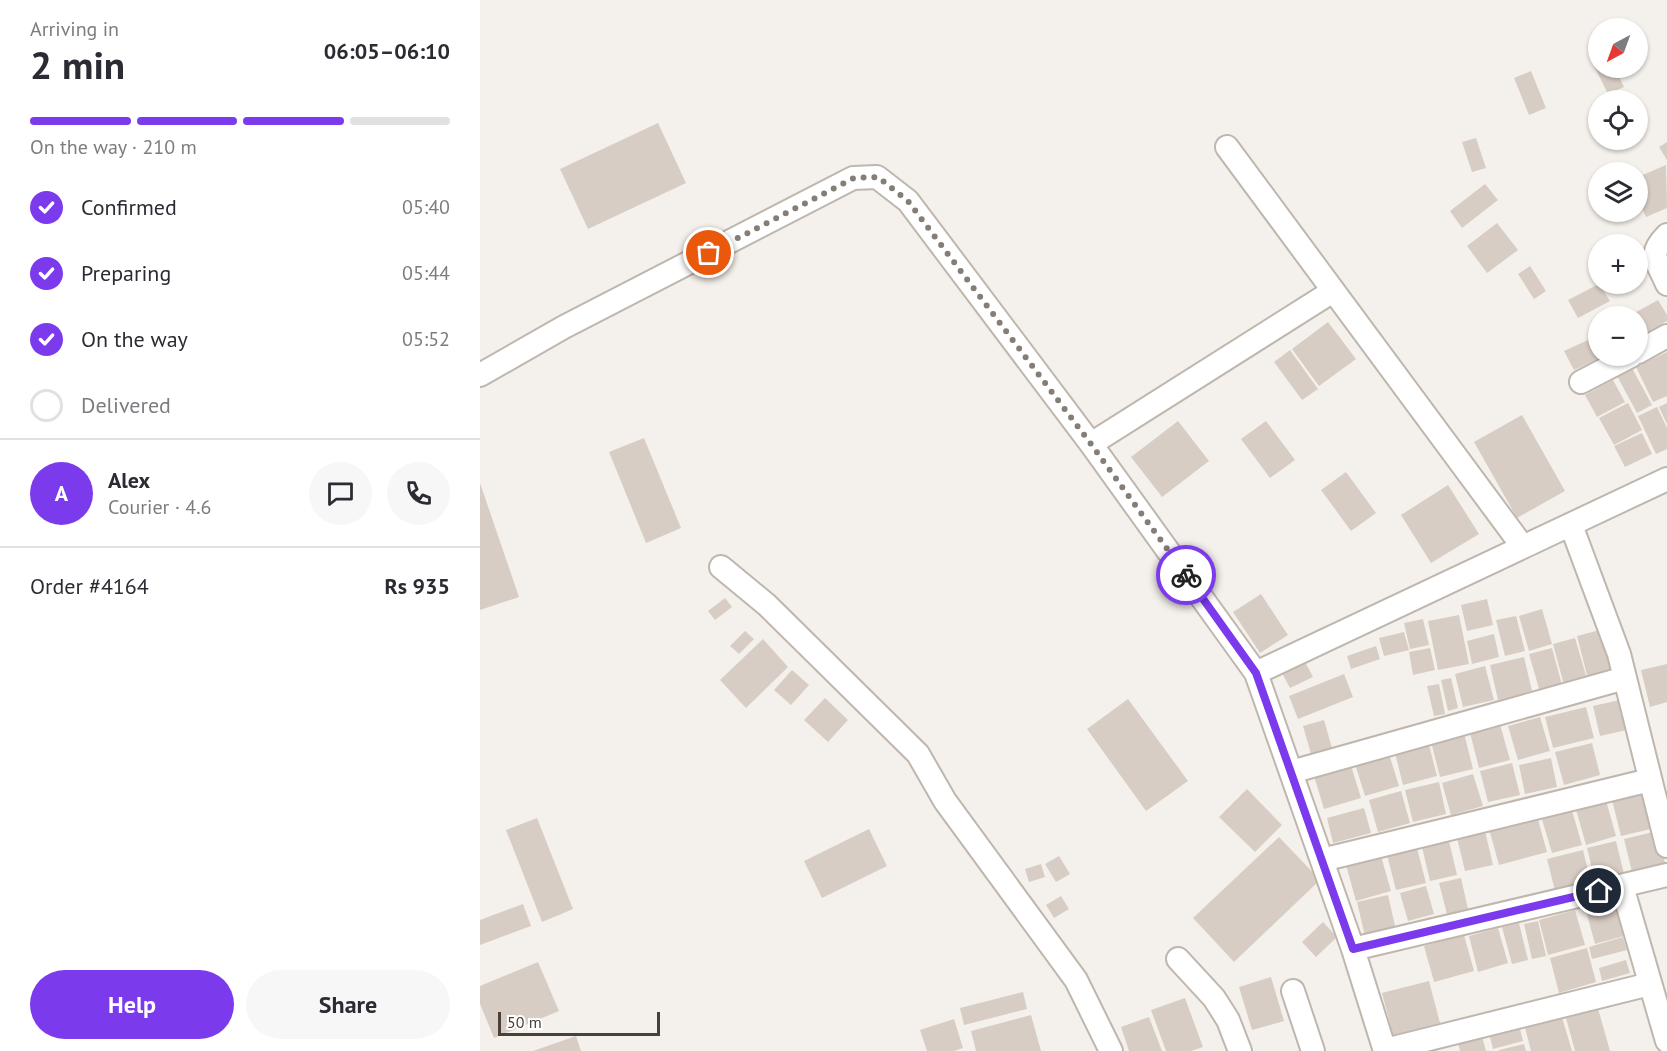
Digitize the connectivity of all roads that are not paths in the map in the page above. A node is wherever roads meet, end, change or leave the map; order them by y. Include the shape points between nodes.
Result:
1 (1227, 147) dead end
2 (1667, 235) edge
3 (1667, 284) edge
4 (1333, 291) junction
5 (1667, 336) edge
6 (1648, 346) edge
7 (1612, 366) edge
8 (480, 375) edge
9 (1581, 382) dead end
10 (1091, 444) junction
11 (1667, 479) edge
12 (1570, 525) junction
13 (1522, 548) junction
14 (721, 567) dead end
15 (1256, 673) junction
16 (1625, 678) junction
17 (1291, 772) junction
18 (1650, 780) junction
19 (1667, 846) edge
20 (1322, 860) junction
21 (1667, 875) edge
22 (1622, 886) junction
23 (1353, 949) junction
24 (1178, 959) dead end
25 (1650, 984) junction
26 (1293, 991) dead end
27 (1667, 1041) edge
28 (1385, 1050) edge
29 (1111, 1051) edge
30 (1240, 1051) edge
31 (1312, 1051) edge

1 - 4 street
2 - 3 street via 1654,253
4 - 10 street
4 - 13 street
5 - 6 street
7 - 9 street
8 - 10 street via 564,327 854,178 878,177 908,201
10 - 15 street
11 - 12 street
12 - 13 street
12 - 16 street
13 - 15 street
14 - 29 street via 767,605 918,754 945,801 1076,980
15 - 17 street
16 - 17 street
16 - 18 street
17 - 20 street
18 - 19 street
18 - 20 street
20 - 23 street
21 - 22 street
22 - 23 street
22 - 25 street
23 - 28 street
24 - 30 street via 1214,998
25 - 27 street
25 - 28 street
26 - 31 street

